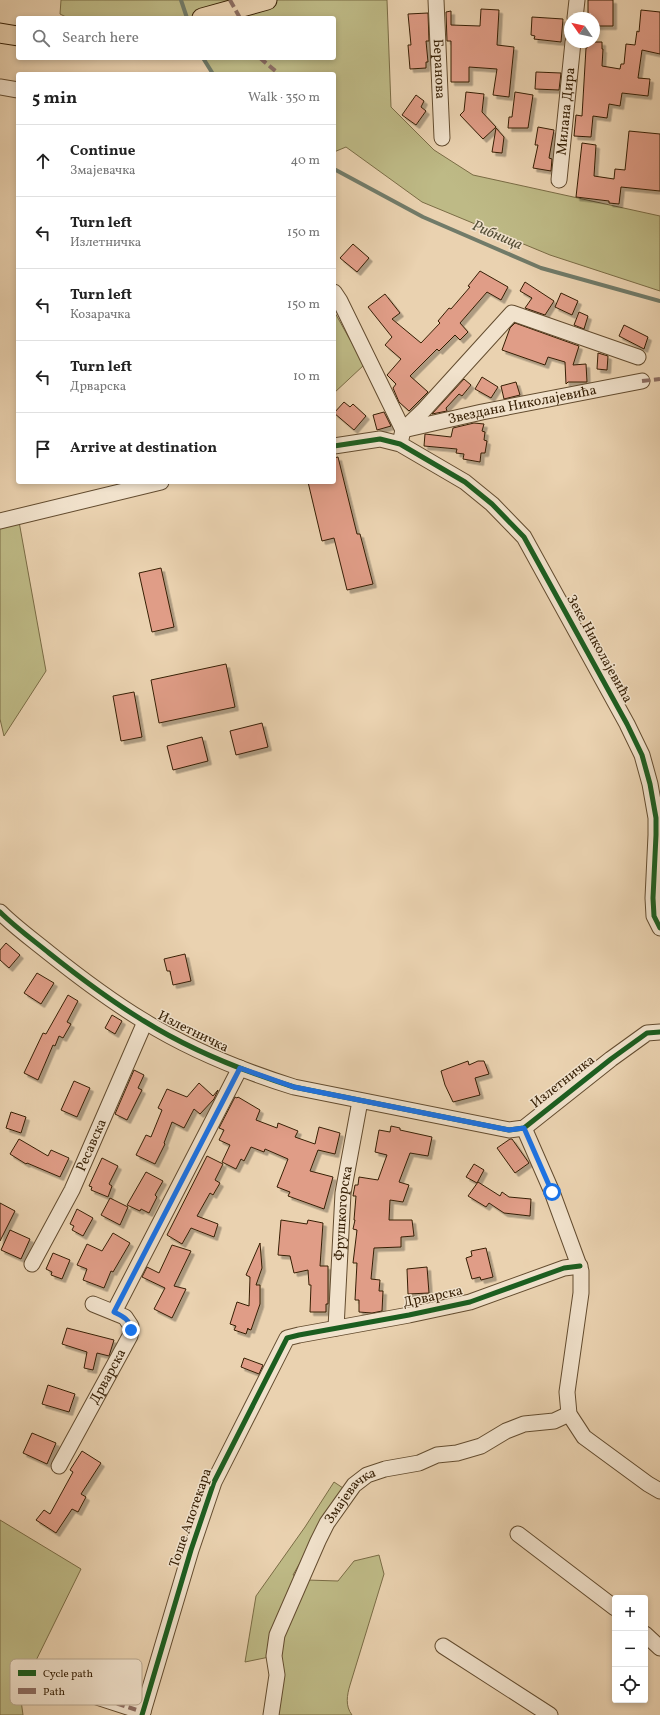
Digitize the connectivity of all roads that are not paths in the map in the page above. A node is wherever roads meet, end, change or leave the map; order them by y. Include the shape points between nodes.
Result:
1 (267, 0) edge
2 (436, 0) edge
3 (577, 0) edge
4 (576, 12) edge
5 (209, 16) edge
6 (0, 33) edge
7 (16, 36) edge
8 (571, 48) edge
9 (0, 87) edge
10 (16, 90) edge
11 (442, 138) dead end
12 (559, 180) dead end
13 (336, 295) edge
14 (638, 356) dead end
15 (642, 381) dead end
16 (402, 437) junction
17 (336, 446) edge
18 (153, 484) edge
19 (0, 521) edge
20 (658, 833) edge
21 (0, 912) edge
22 (660, 928) edge
23 (145, 1022) junction
24 (660, 1032) edge
25 (240, 1068) junction
26 (360, 1101) junction
27 (524, 1128) junction
28 (32, 1264) dead end
29 (580, 1266) junction
30 (93, 1304) dead end
31 (114, 1312) junction
32 (336, 1328) junction
33 (287, 1338) joint
34 (569, 1414) junction
35 (59, 1466) dead end
36 (660, 1491) edge
37 (518, 1534) dead end
38 (612, 1606) edge
39 (648, 1637) edge
40 (443, 1646) dead end
41 (660, 1648) edge
42 (119, 1705) edge
43 (143, 1713) edge
44 (271, 1715) edge
45 (550, 1715) edge

1 - 5 main road
2 - 11 street, Беранова
3 - 4 street
6 - 7 main road
8 - 12 street, Милана Дира
9 - 10 street
13 - 16 street
14 - 16 street, Звездана Николајевића via 512,313
15 - 16 street, Звездана Николајевића via 482,412
16 - 17 street
16 - 20 street, Зеке Николајевића via 414,451 475,490 524,537 642,755 650,784
18 - 19 street
20 - 22 street, Зеке Николајевића via 653,898 654,916
21 - 23 street, Излетничка via 71,971
23 - 25 street, Излетничка
23 - 28 street, Ресавска via 72,1190
24 - 27 street, Излетничка via 647,1033
25 - 26 street, Излетничка via 294,1087
25 - 31 street
26 - 27 street, Излетничка via 509,1130
26 - 32 street, Фрушкогорска via 342,1198
27 - 29 street
29 - 32 street, Дрварска via 564,1268 470,1302
29 - 34 street via 581,1293 567,1392
30 - 31 street, Дрварска
31 - 35 street, Дрварска via 125,1317 130,1323 130,1336
32 - 33 street, Дрварска
33 - 43 street, Тоше Апотекара via 214,1482
34 - 36 street via 584,1437
34 - 44 street, Змајевачка via 554,1421 524,1424 475,1448 385,1469 367,1475 354,1485 327,1523 277,1635 274,1656 277,1675
37 - 38 street
39 - 41 street
40 - 45 street
42 - 43 street, Тоше Апотекара

